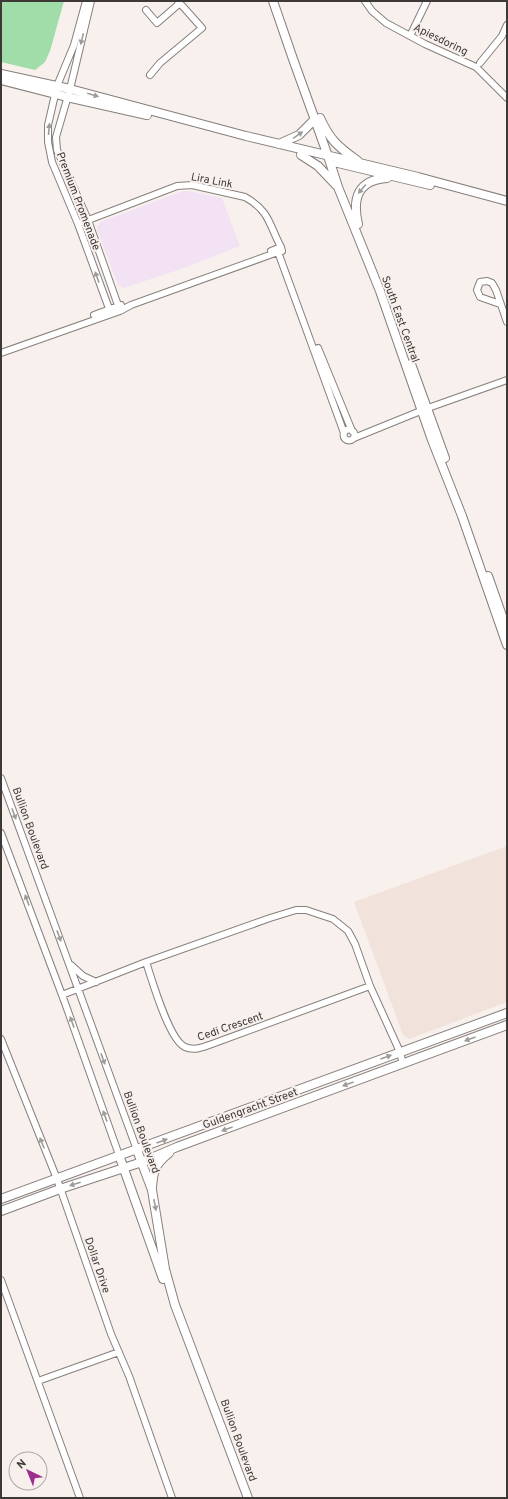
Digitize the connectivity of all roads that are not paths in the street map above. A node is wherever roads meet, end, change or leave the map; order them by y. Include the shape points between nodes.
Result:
1 (86, 1) edge
2 (91, 1) edge
3 (273, 1) edge
4 (278, 1) edge
5 (365, 1) edge
6 (427, 1) edge
7 (179, 2) edge
8 (146, 10) dead end
9 (507, 25) edge
10 (410, 36) junction
11 (480, 63) dead end
12 (1, 74) edge
13 (150, 75) dead end
14 (1, 80) edge
15 (56, 90) junction
16 (68, 93) junction
17 (507, 98) edge
18 (317, 118) junction
19 (278, 144) junction
20 (301, 156) junction
21 (332, 159) junction
22 (364, 164) junction
23 (396, 178) junction
24 (338, 187) junction
25 (486, 196) junction
26 (507, 201) edge
27 (88, 220) junction
28 (78, 224) junction
29 (358, 224) junction
30 (279, 250) junction
31 (500, 304) dead end
32 (119, 309) junction
33 (110, 312) junction
34 (507, 322) edge
35 (1, 348) edge
36 (1, 353) edge
37 (507, 380) edge
38 (425, 410) junction
39 (344, 433) junction
40 (353, 433) junction
41 (507, 630) edge
42 (507, 645) edge
43 (1, 778) edge
44 (1, 833) edge
45 (146, 962) junction
46 (68, 963) junction
47 (96, 982) junction
48 (370, 986) junction
49 (78, 989) junction
50 (62, 995) junction
51 (507, 1014) edge
52 (507, 1025) edge
53 (1, 1039) edge
54 (400, 1052) junction
55 (403, 1064) junction
56 (177, 1147) junction
57 (137, 1150) junction
58 (119, 1155) junction
59 (142, 1162) junction
60 (123, 1169) junction
61 (57, 1179) junction
62 (60, 1189) junction
63 (152, 1190) junction
64 (1, 1199) edge
65 (1, 1211) edge
66 (1, 1280) edge
67 (119, 1352) junction
68 (38, 1380) junction
69 (80, 1498) edge
70 (172, 1498) edge
71 (243, 1498) edge
72 (248, 1498) edge

1 - 15 street, Premium Promenade via 74,45
2 -> 16 street, Premium Promenade
3 - 18 street, South East Central
4 - 18 street, South East Central
5 - 10 street, Apiesdoring via 386,23
6 - 10 street
7 - 8 street via 157,23
7 - 13 street via 202,28 160,63
9 - 11 street via 502,36
10 - 17 street, Apiesdoring via 476,67
12 - 15 street
14 - 15 street
15 - 16 street
28 -> 15 street, Premium Promenade via 49,151 48,125
16 -> 19 street
16 - 20 street
16 - 27 street, Premium Promenade via 56,138 57,150
19 -> 18 street via 299,135
18 - 21 street, South East Central
18 - 22 street via 344,152
19 - 21 street
20 - 21 street
20 - 24 street via 318,166
21 - 22 street
21 - 23 street
21 - 24 street, South East Central
21 - 29 street, South East Central
22 - 25 street
23 - 25 street
23 -> 29 street via 373,180 361,189 355,204
24 - 38 street, South East Central
25 - 26 street
27 - 28 street, Lira Link
27 - 30 street, Lira Link via 177,186 192,185 251,200 269,220
27 - 32 street, Premium Promenade
33 -> 28 street, Premium Promenade
29 - 38 street, South East Central
30 - 32 street
30 - 32 street
30 - 39 street
30 - 40 street
31 - 34 street
32 - 33 street
33 - 35 street
33 - 36 street
37 - 38 street
38 - 40 street via 369,431
38 - 41 street, South East Central
38 - 42 street, South East Central
39 - 40 street via 348,430
39 - 40 street via 344,437 350,440
43 -> 46 street, Bullion Boulevard
50 -> 44 street, Bullion Boulevard
45 - 47 street
45 - 48 street via 286,913 306,910 333,919 348,931
45 - 48 street, Cedi Crescent via 175,1038 190,1049 212,1044
46 - 47 street via 83,976
46 - 49 street, Bullion Boulevard
47 - 49 street
48 - 54 street
49 - 50 street
49 -> 57 street, Bullion Boulevard
58 -> 50 street, Bullion Boulevard
51 - 54 street, Guldengracht Street
52 -> 55 street, Guldengracht Street
61 -> 53 street, Dollar Drive
54 - 55 street
57 -> 54 street, Guldengracht Street
55 -> 56 street, Guldengracht Street
56 - 59 street, Guldengracht Street
56 - 63 street via 156,1165
57 - 58 street, Guldengracht Street
57 - 59 street, Bullion Boulevard
58 - 60 street, Bullion Boulevard
58 - 61 street, Guldengracht Street
59 - 60 street, Guldengracht Street
59 - 63 street, Bullion Boulevard
60 -> 62 street, Guldengracht Street
60 - 71 street, Bullion Boulevard
61 - 62 street, Dollar Drive
61 - 64 street, Guldengracht Street
62 - 65 street, Guldengracht Street
62 - 67 street, Dollar Drive
63 -> 72 street, Bullion Boulevard via 165,1270 175,1305
66 - 68 street
67 - 68 street
67 - 70 street, Dollar Drive
68 - 69 street

